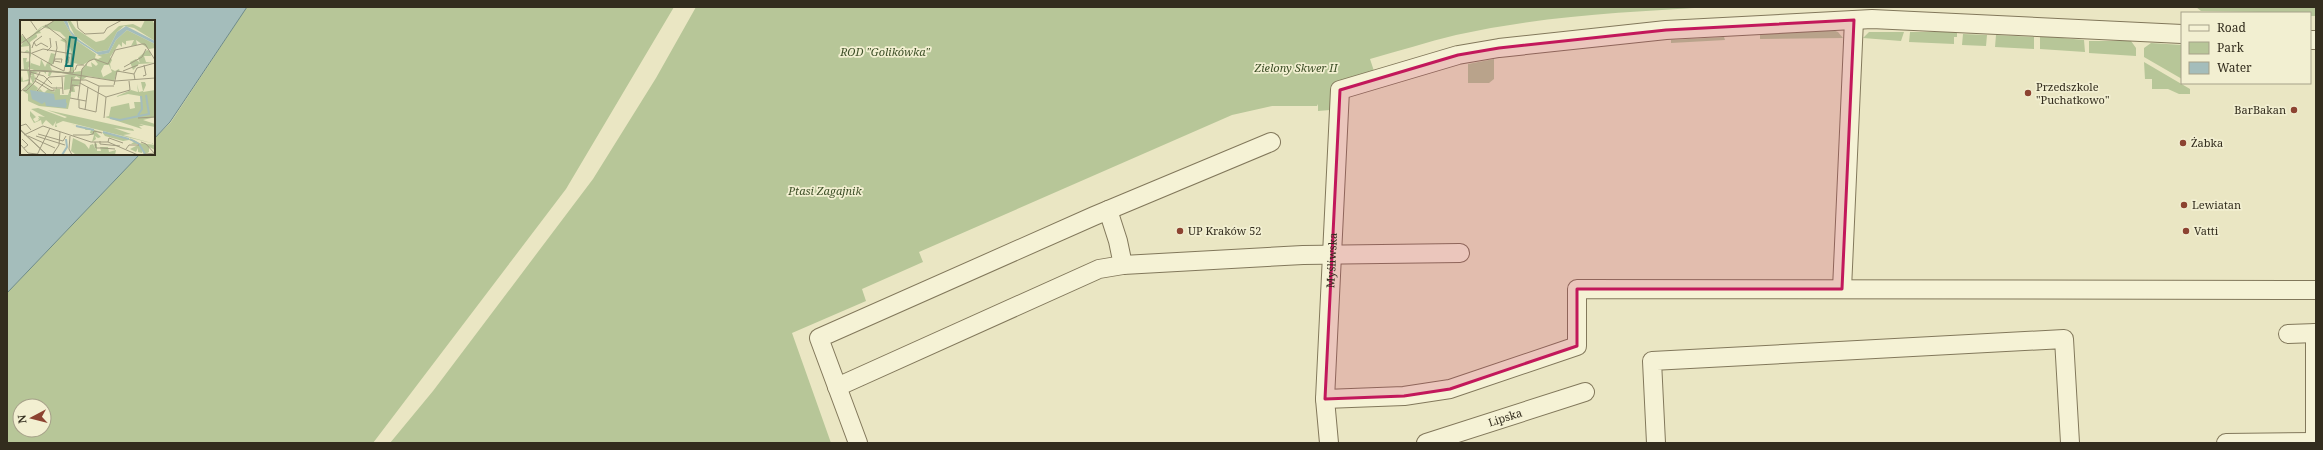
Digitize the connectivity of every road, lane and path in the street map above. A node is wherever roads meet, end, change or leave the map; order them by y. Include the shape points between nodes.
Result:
1 (1854, 20) junction
2 (2181, 34) edge
3 (1271, 142) dead end
4 (1108, 210) junction
5 (1460, 253) dead end
6 (1332, 254) junction
7 (1123, 265) junction
8 (1842, 288) junction
9 (2316, 290) edge
10 (2315, 333) edge
11 (2288, 334) dead end
12 (838, 387) junction
13 (1585, 392) dead end
14 (1325, 399) junction
15 (2315, 442) edge
16 (858, 443) edge
17 (1329, 443) edge
18 (1426, 443) edge
19 (1656, 443) edge
20 (2070, 443) edge
21 (2226, 443) edge

1 - 2 street via 1972,23
1 - 6 street, Myśliwska via 1666,30 1499,48 1458,55 1340,90
1 - 8 street
3 - 4 street
4 - 7 street
4 - 12 street via 819,338
5 - 6 street
6 - 7 street
6 - 14 street, Myśliwska
7 - 12 street via 1099,269
8 - 9 street
8 - 14 street via 1577,289 1576,346 1450,388 1404,396
10 - 11 street
10 - 15 street
12 - 16 street
13 - 18 street, Lipska
14 - 17 street, Myśliwska
15 - 21 street
19 - 20 street via 1652,361 2064,339

